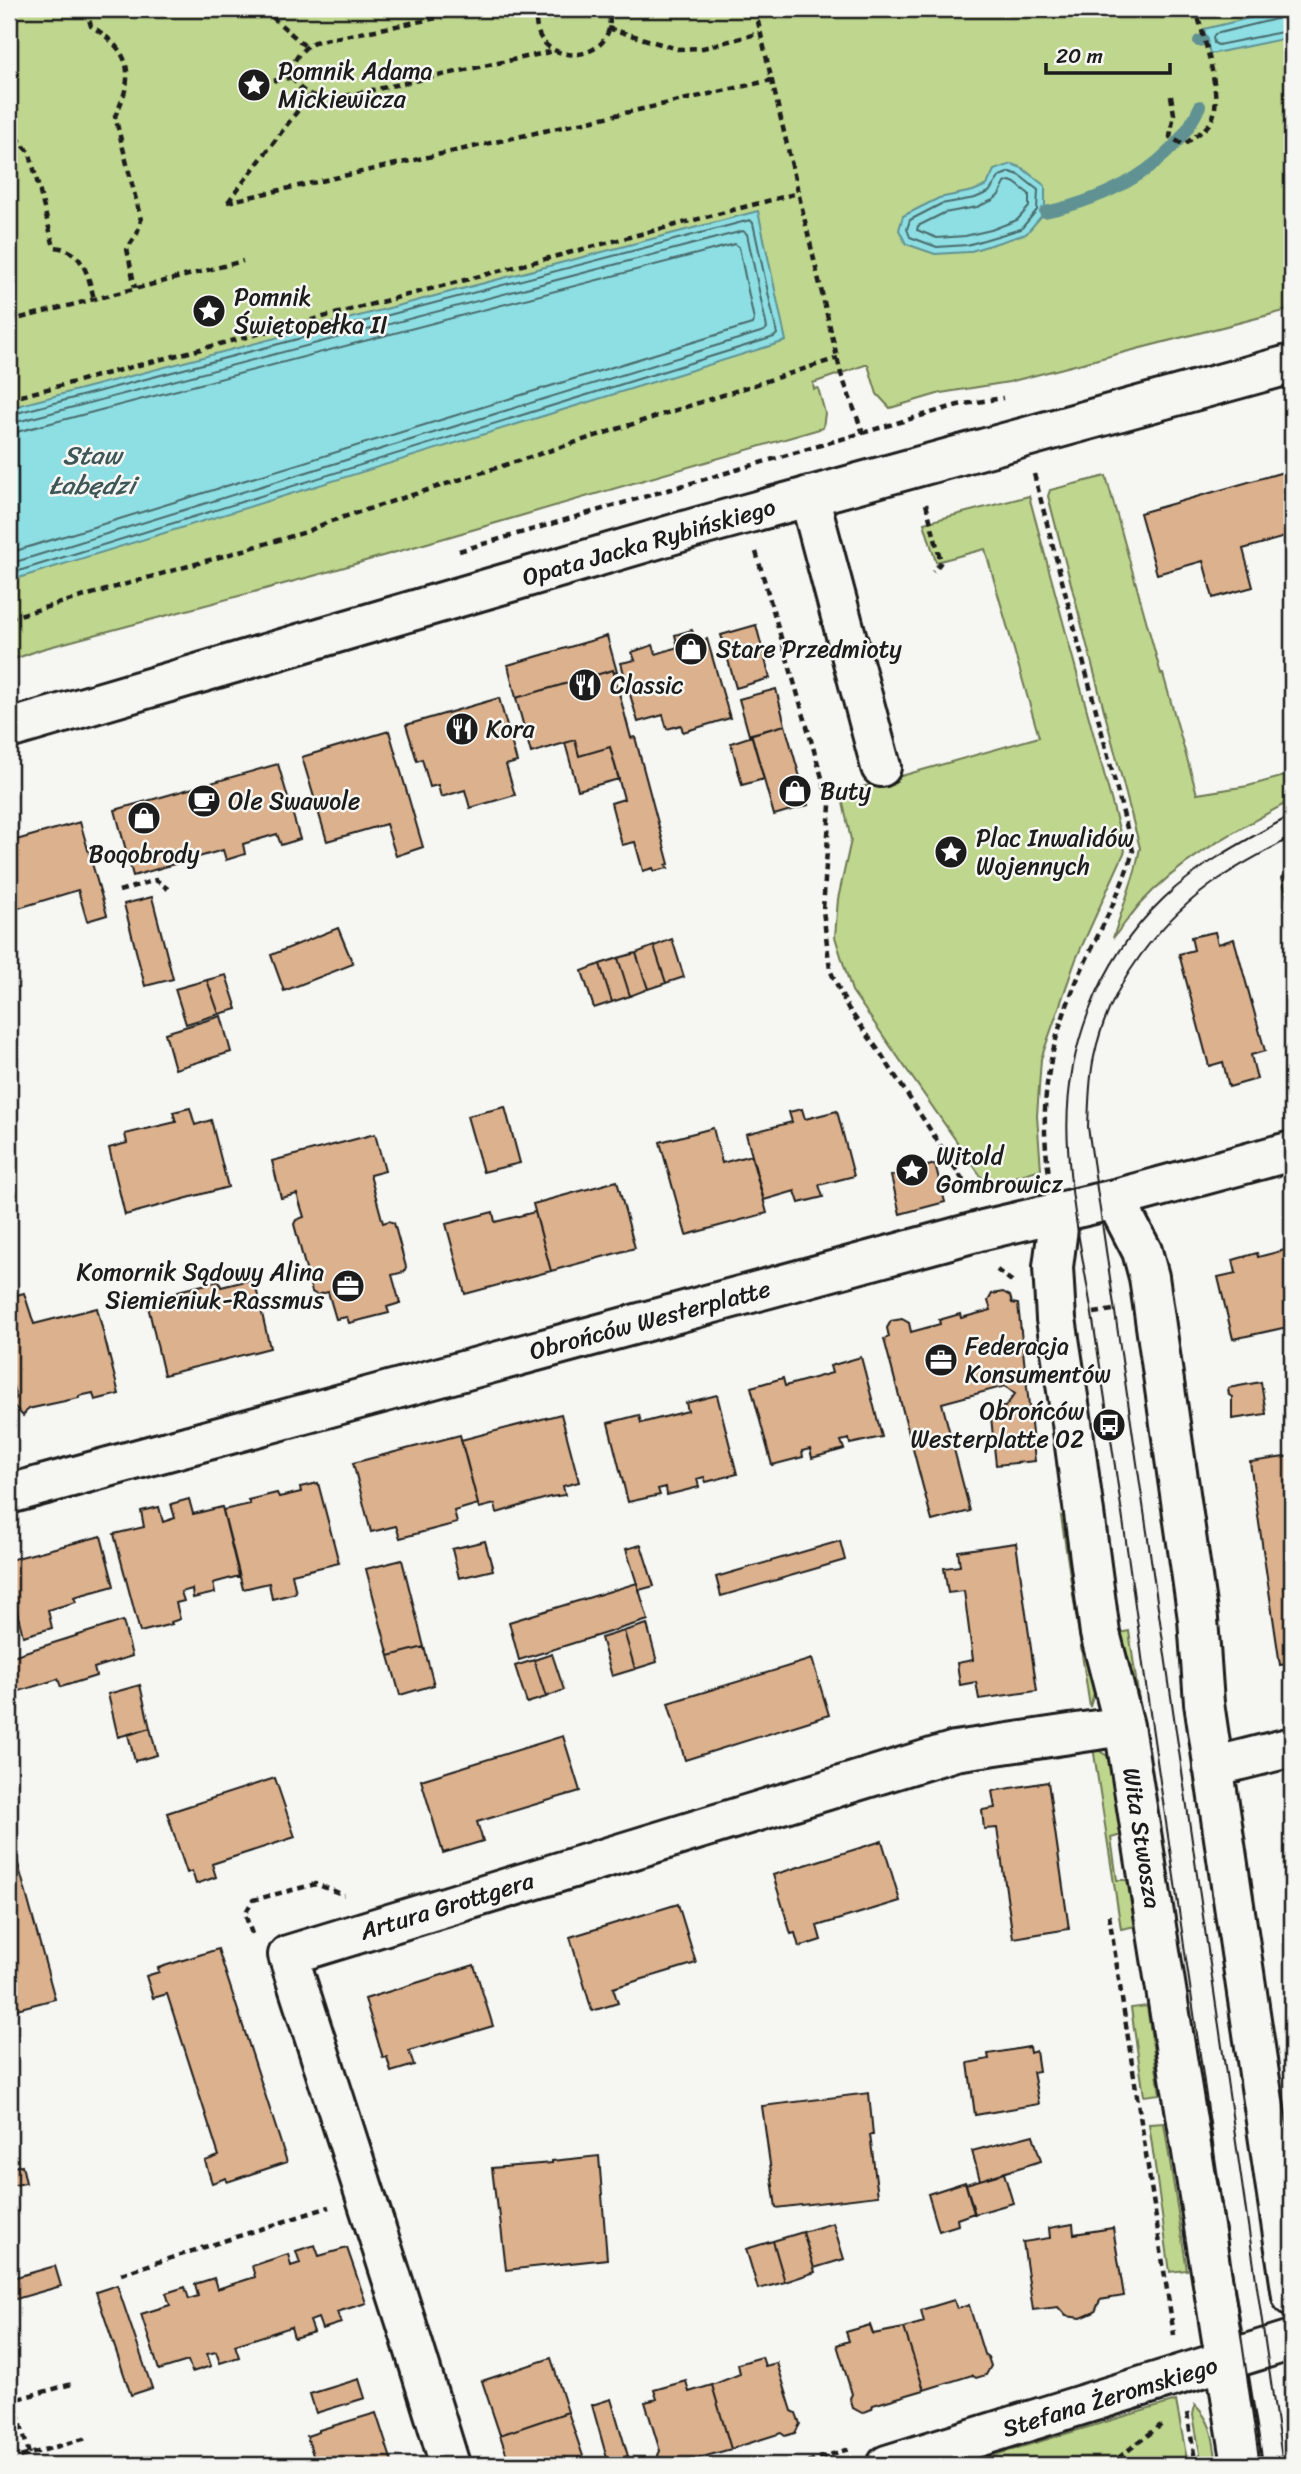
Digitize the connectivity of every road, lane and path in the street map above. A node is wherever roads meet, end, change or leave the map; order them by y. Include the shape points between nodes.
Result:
1 (86, 9) edge
2 (263, 9) edge
3 (483, 9) edge
4 (537, 9) edge
5 (608, 9) edge
6 (755, 9) edge
7 (866, 9) edge
8 (914, 9) edge
9 (1196, 9) edge
10 (608, 28) junction
11 (760, 33) junction
12 (305, 46) junction
13 (554, 51) junction
14 (294, 77) junction
15 (772, 80) junction
16 (262, 83) dead end
17 (309, 96) junction
18 (1171, 96) dead end
19 (9, 127) edge
20 (798, 193) junction
21 (243, 261) dead end
22 (135, 288) junction
23 (94, 299) junction
24 (9, 321) edge
25 (838, 358) junction
26 (1292, 364) edge
27 (9, 400) edge
28 (863, 433) dead end
29 (1034, 474) dead end
30 (809, 496) junction
31 (925, 502) dead end
32 (755, 548) dead end
33 (933, 572) dead end
34 (9, 618) edge
35 (9, 729) edge
36 (881, 768) dead end
37 (168, 889) dead end
38 (119, 891) dead end
39 (1292, 1151) edge
40 (1055, 1197) junction
41 (1115, 1199) junction
42 (977, 1202) dead end
43 (1152, 1304) junction
44 (1056, 1319) junction
45 (9, 1494) edge
46 (1124, 1726) junction
47 (1292, 1747) edge
48 (1213, 1766) junction
49 (354, 1899) dead end
50 (1109, 1912) dead end
51 (254, 1940) dead end
52 (340, 2203) dead end
53 (121, 2274) dead end
54 (1292, 2296) edge
55 (1174, 2338) dead end
56 (1292, 2340) edge
57 (1224, 2362) junction
58 (72, 2384) dead end
59 (1187, 2414) dead end
60 (1170, 2419) dead end
61 (86, 2438) dead end
62 (29, 2454) junction
63 (9, 2460) edge
64 (450, 2465) edge
65 (887, 2465) edge
66 (1109, 2465) edge
67 (1196, 2465) edge
68 (1242, 2465) edge

1 - 22 path via 91,26 122,54 128,74 125,96 115,116 141,220 127,249
2 - 12 path
3 - 12 path
4 - 13 path via 537,30
5 - 10 path
6 - 11 path
7 - 8 path
9 - 18 path via 1216,107 1210,123 1184,145 1170,137
10 - 11 path via 677,48 703,48
10 - 13 path via 603,41 592,50 580,55
11 - 15 path
12 - 14 path via 294,62
13 - 17 path via 335,98
14 - 16 path
14 - 17 path
15 - 17 path via 227,202
15 - 20 path
19 - 23 path via 30,154 54,247 73,252 86,267
20 - 25 path
20 - 27 path
21 - 22 path
22 - 23 path
23 - 24 path
25 - 28 path
25 - 34 path via 328,522 306,533
26 - 30 street, Opata Jacka Rybińskiego
29 - 40 path via 1133,851 1077,980 1050,1063 1043,1137
30 - 35 street, Opata Jacka Rybińskiego
30 - 36 street
31 - 33 path via 941,562
32 - 42 path via 830,805 823,910 830,970 848,1008
37 - 38 path via 156,880
39 - 41 street, Obrońców Westerplatte
40 - 41 street, Obrońców Westerplatte
40 - 44 street, Wita Stwosza
40 - 45 street, Obrońców Westerplatte via 956,1237
41 - 43 street via 1142,1251
43 - 44 path
43 - 48 street via 1198,1619
44 - 46 street, Wita Stwosza via 1100,1633
46 - 57 street, Wita Stwosza
46 - 64 street, Artura Grottgera via 955,1751 288,1955
47 - 48 street
48 - 54 street
49 - 51 path via 316,1884 253,1900 246,1913
50 - 55 path
52 - 53 path
56 - 57 street, Stefana Żeromskiego
57 - 65 street, Stefana Żeromskiego
57 - 68 street, Wita Stwosza
58 - 62 path via 14,2400
59 - 67 path
60 - 66 path
61 - 62 path
62 - 63 path

